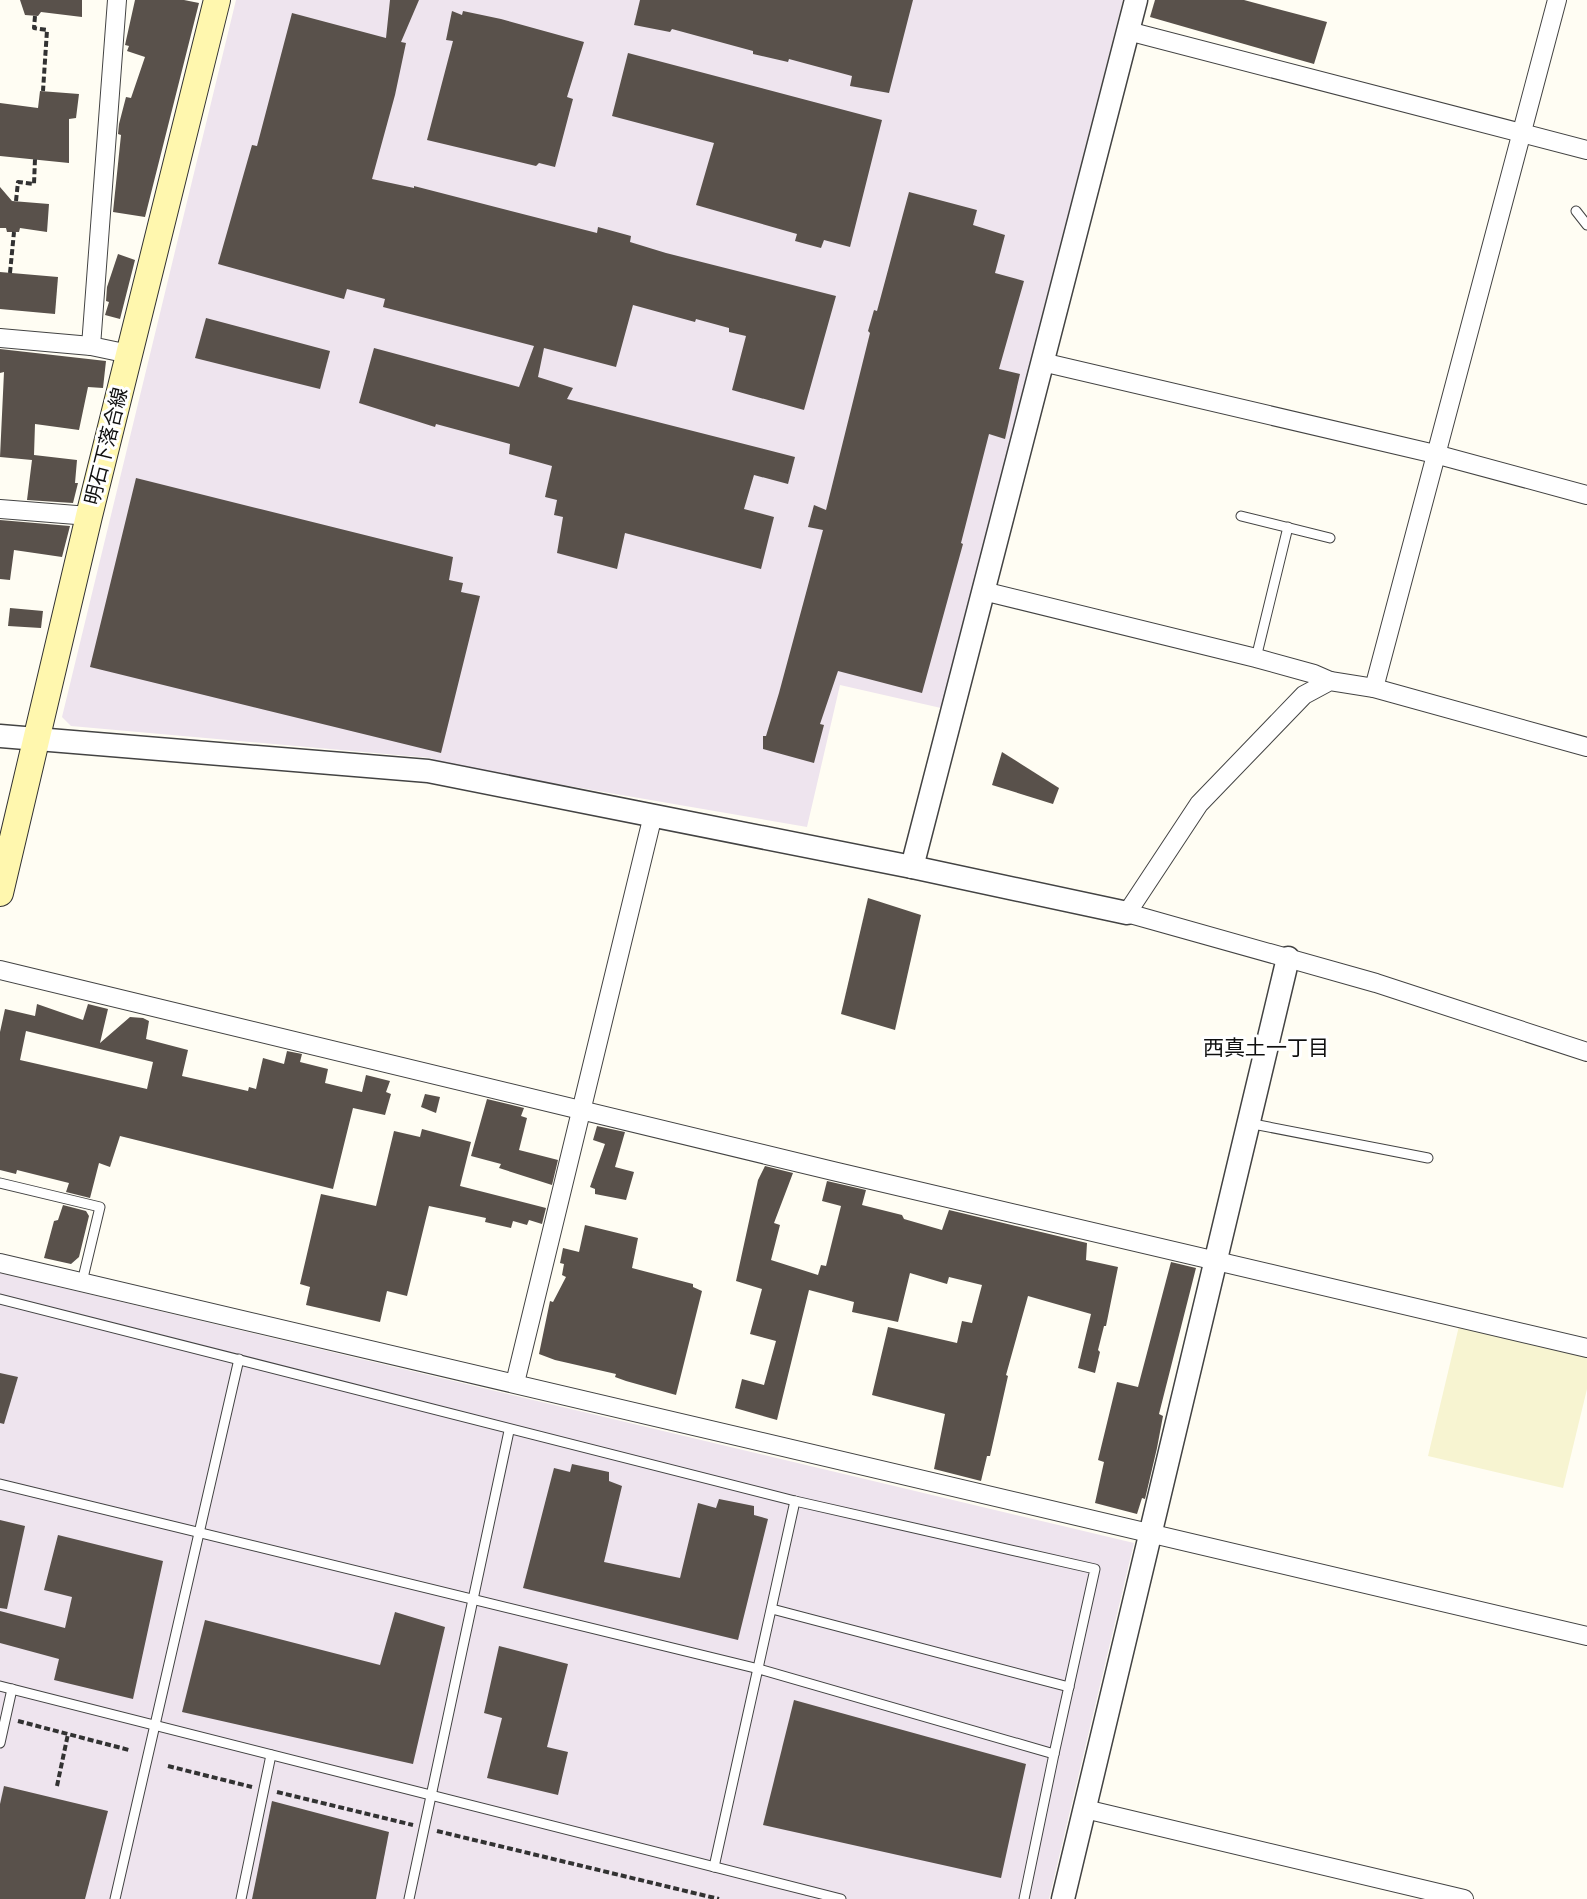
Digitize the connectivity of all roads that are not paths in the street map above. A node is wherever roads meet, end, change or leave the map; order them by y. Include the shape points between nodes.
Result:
1 (117, 0) edge
2 (217, 0) edge
3 (1136, 0) edge
4 (1557, 0) edge
5 (1128, 31) junction
6 (1521, 133) junction
7 (1587, 150) edge
8 (1576, 211) dead end
9 (1587, 225) edge
10 (0, 338) edge
11 (91, 346) junction
12 (129, 354) junction
13 (1042, 362) junction
14 (1435, 454) junction
15 (1587, 495) edge
16 (0, 509) edge
17 (89, 516) junction
18 (1241, 516) dead end
19 (1288, 527) junction
20 (1330, 538) dead end
21 (983, 591) junction
22 (1256, 657) junction
23 (1330, 681) junction
24 (1374, 688) junction
25 (0, 736) edge
26 (36, 739) junction
27 (1587, 747) edge
28 (653, 815) junction
29 (912, 867) junction
30 (0, 893) edge
31 (1127, 913) junction
32 (1288, 958) junction
33 (0, 970) edge
34 (1587, 1052) edge
35 (582, 1110) junction
36 (1248, 1123) junction
37 (1428, 1158) dead end
38 (0, 1183) edge
39 (1216, 1261) junction
40 (0, 1263) edge
41 (82, 1282) junction
42 (0, 1299) edge
43 (1587, 1348) edge
44 (239, 1359) junction
45 (515, 1383) junction
46 (509, 1431) junction
47 (0, 1484) edge
48 (795, 1501) junction
49 (200, 1533) junction
50 (1150, 1535) junction
51 (473, 1599) junction
52 (772, 1609) junction
53 (1587, 1636) edge
54 (759, 1669) junction
55 (0, 1686) edge
56 (1069, 1687) junction
57 (12, 1689) junction
58 (157, 1726) junction
59 (0, 1743) edge
60 (1054, 1754) junction
61 (271, 1755) junction
62 (431, 1795) junction
63 (1085, 1809) junction
64 (714, 1867) junction
65 (115, 1899) edge
66 (241, 1899) edge
67 (408, 1899) edge
68 (841, 1899) edge
69 (1024, 1899) edge
70 (1064, 1899) edge
71 (1464, 1899) edge

1 - 11 street
2 - 12 main road, 明石下落合線
3 - 5 street
4 - 6 street
5 - 6 street
5 - 13 street
6 - 7 street
6 - 14 street
8 - 9 lane
10 - 11 street
11 - 12 street
12 - 17 main road, 明石下落合線
13 - 14 street
13 - 21 street
14 - 15 street
14 - 24 street
16 - 17 street
17 - 26 main road, 明石下落合線
18 - 19 lane
19 - 20 lane
19 - 22 lane
21 - 22 street
21 - 29 street
22 - 23 street
23 - 24 street
23 - 31 street via 1304,695 1199,804
24 - 27 street
25 - 26 street
26 - 28 street via 428,771
26 - 30 main road, 明石下落合線
28 - 29 street
28 - 35 street
29 - 31 street
31 - 32 street
32 - 34 street
32 - 36 street
33 - 35 street
35 - 39 street
35 - 45 street
36 - 37 lane
36 - 39 street
38 - 41 lane via 100,1207
39 - 43 street
39 - 50 street
40 - 41 street
41 - 45 street
42 - 44 lane
44 - 46 lane
44 - 49 lane
45 - 50 street
46 - 48 lane
46 - 51 lane
47 - 49 lane
48 - 52 lane
48 - 56 lane via 1095,1569
49 - 51 lane
49 - 58 lane
50 - 53 street
50 - 63 street
51 - 54 lane
51 - 62 lane
52 - 54 lane
52 - 56 lane
54 - 60 lane
54 - 64 lane
55 - 57 lane
56 - 60 lane
57 - 58 lane
57 - 59 lane
58 - 61 lane
58 - 65 lane
60 - 69 lane
61 - 62 lane
61 - 66 lane
62 - 64 lane
62 - 67 lane
63 - 70 street
63 - 71 street
64 - 68 lane

